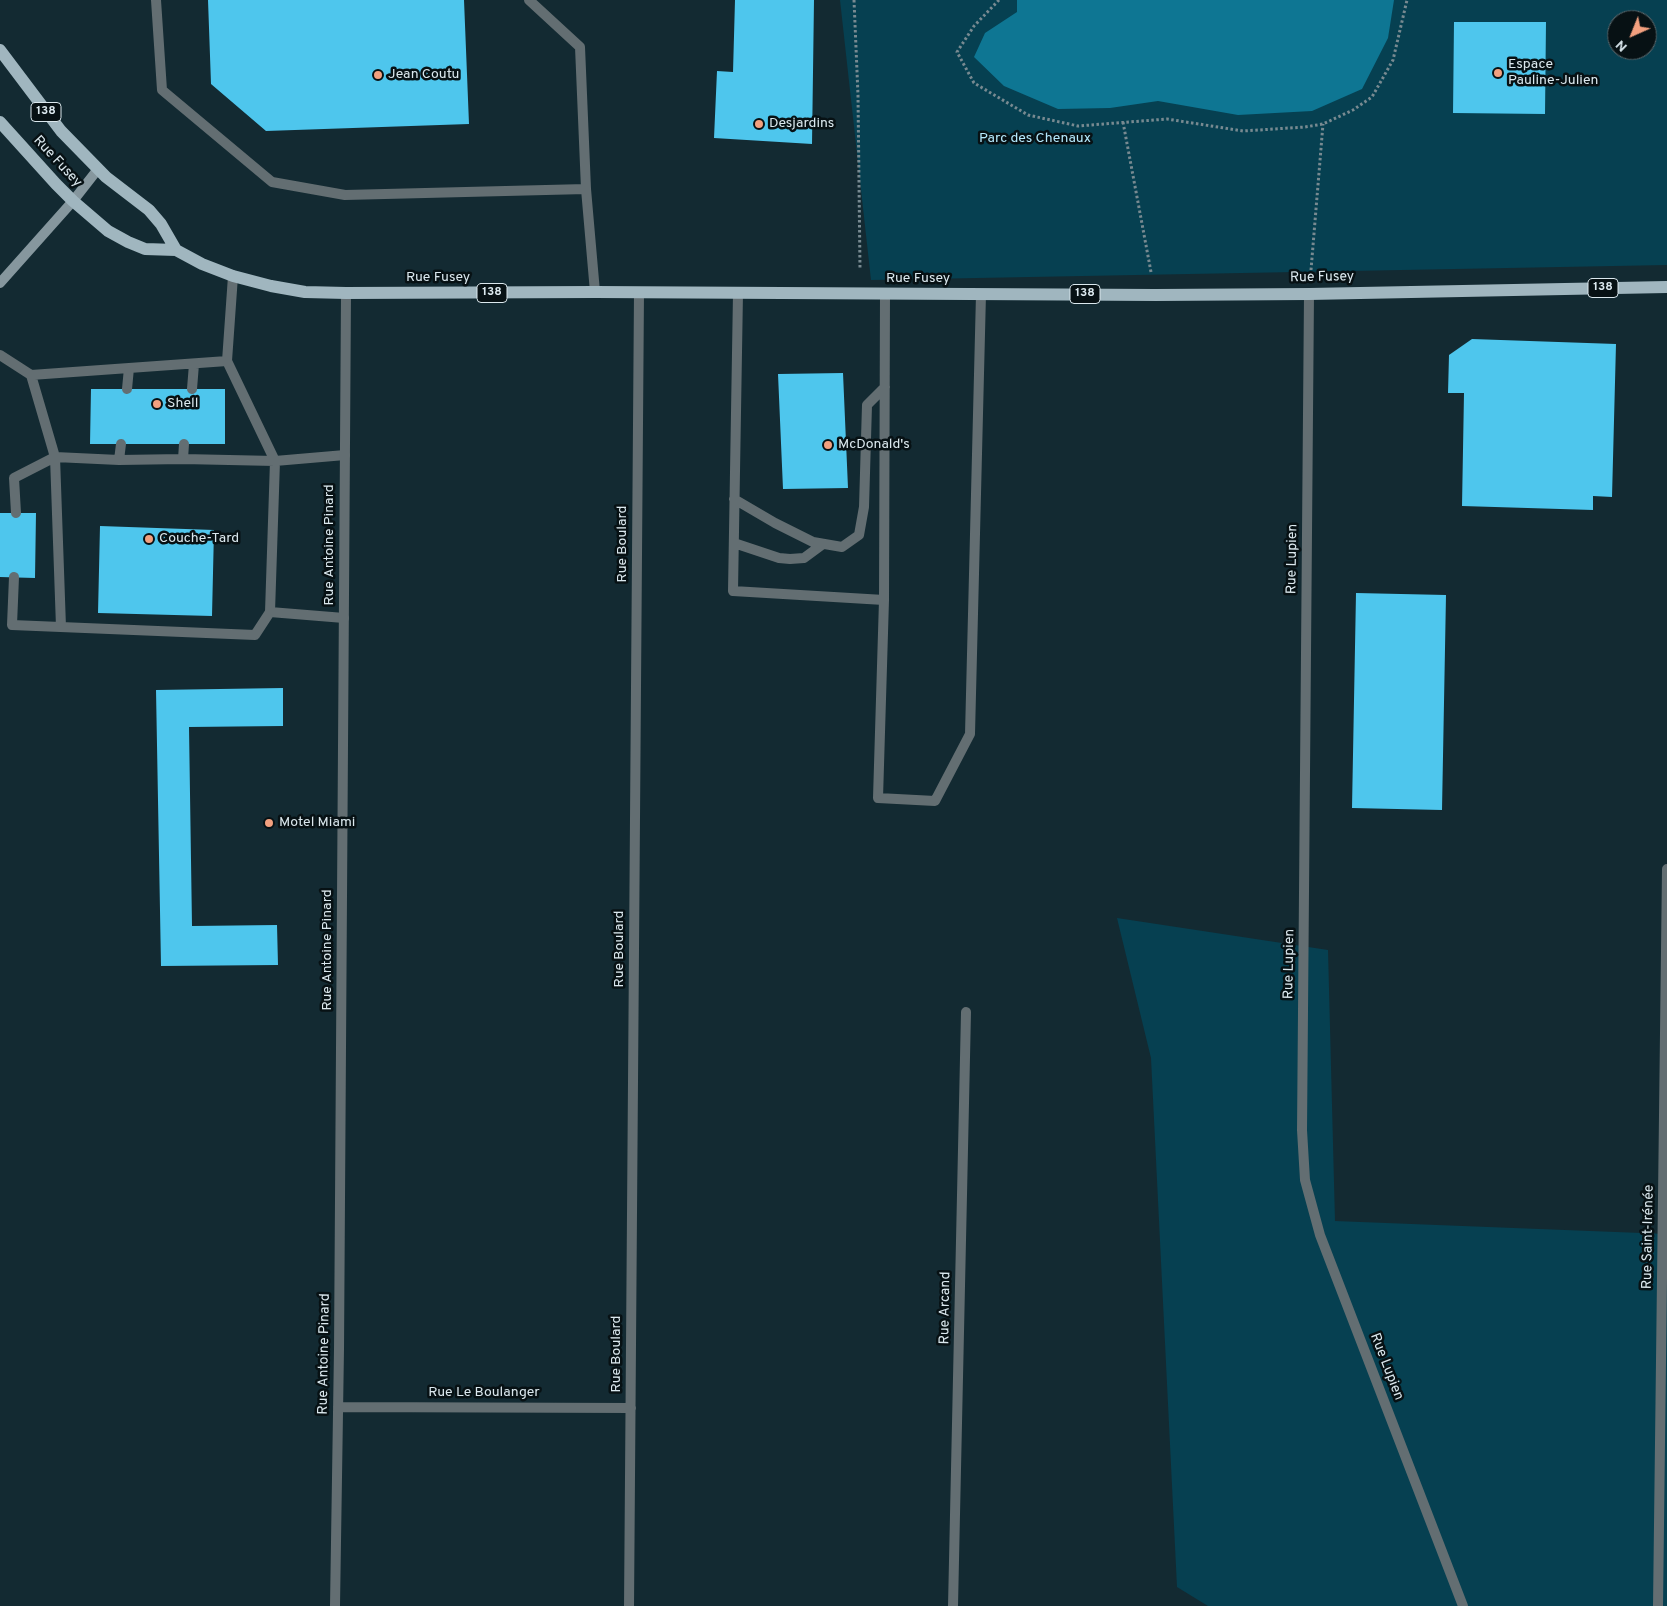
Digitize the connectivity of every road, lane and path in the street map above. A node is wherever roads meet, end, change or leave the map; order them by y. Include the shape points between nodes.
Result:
1 (156, 0) edge
2 (529, 0) edge
3 (854, 0) edge
4 (999, 0) edge
5 (1407, 0) edge
6 (0, 50) edge
7 (0, 122) edge
8 (1123, 122) junction
9 (1323, 124) junction
10 (98, 170) junction
11 (586, 189) junction
12 (73, 201) junction
13 (176, 250) junction
14 (233, 276) junction
15 (0, 283) edge
16 (1667, 287) edge
17 (595, 292) junction
18 (639, 292) junction
19 (346, 293) junction
20 (738, 293) junction
21 (860, 294) junction
22 (885, 294) junction
23 (982, 294) junction
24 (1156, 294) junction
25 (1310, 294) junction
26 (0, 355) edge
27 (227, 361) junction
28 (194, 364) junction
29 (129, 368) junction
30 (31, 375) junction
31 (885, 387) junction
32 (127, 389) dead end
33 (192, 389) dead end
34 (121, 444) dead end
35 (184, 444) dead end
36 (345, 455) junction
37 (55, 457) junction
38 (183, 459) junction
39 (119, 460) junction
40 (275, 462) junction
41 (734, 499) junction
42 (16, 513) dead end
43 (734, 543) junction
44 (823, 544) junction
45 (14, 577) dead end
46 (884, 600) junction
47 (270, 612) junction
48 (344, 618) junction
49 (61, 627) junction
50 (1667, 869) edge
51 (966, 1012) dead end
52 (338, 1406) junction
53 (630, 1408) junction
54 (335, 1606) edge
55 (629, 1606) edge
56 (953, 1606) edge
57 (1463, 1606) edge
58 (1658, 1606) edge

1 - 11 street via 162,90 272,182 346,195
2 - 11 street via 580,47
3 - 21 path
4 - 8 path via 974,26 957,52 974,84 1028,115 1078,126
5 - 9 path via 1393,60 1372,96 1353,110
6 - 10 main road, Rue Fusey / 138 via 49,117
7 - 12 main road, Rue Fusey / 138
8 - 9 path via 1167,119 1243,131
8 - 24 path
9 - 25 path
10 - 12 street
10 - 13 main road, Rue Fusey / 138 via 149,210
11 - 17 street
12 - 13 main road, Rue Fusey / 138 via 108,231 128,242 146,249
12 - 15 street
13 - 14 main road, Rue Fusey / 138
14 - 19 main road, Rue Fusey / 138 via 297,290
14 - 27 street
16 - 25 main road, Rue Fusey / 138
17 - 18 main road, Rue Fusey / 138
17 - 19 main road, Rue Fusey / 138
18 - 20 main road, Rue Fusey / 138
18 - 53 street, Rue Boulard
19 - 36 street, Rue Antoine Pinard
20 - 21 main road, Rue Fusey / 138
20 - 41 street
21 - 22 main road, Rue Fusey / 138
22 - 23 main road, Rue Fusey / 138
22 - 31 street
23 - 24 main road, Rue Fusey / 138
23 - 46 street via 970,734 935,801 878,798
24 - 25 main road, Rue Fusey / 138
25 - 57 street, Rue Lupien via 1302,1130 1305,1180 1320,1235
26 - 30 street
27 - 28 street
27 - 40 street
28 - 29 street
28 - 33 street
29 - 30 street
29 - 32 street
30 - 37 street
31 - 44 street via 867,405 864,507 859,535 842,547
31 - 46 street
34 - 39 street
35 - 38 street
36 - 40 street
36 - 48 street, Rue Antoine Pinard
37 - 39 street
37 - 42 street via 14,478
37 - 49 street
38 - 39 street
38 - 40 street
40 - 47 street
41 - 43 street
41 - 44 street via 775,523
43 - 44 street via 790,559 804,558
43 - 46 street via 733,591
45 - 49 street via 12,625
47 - 48 street
47 - 49 street via 254,635
48 - 52 street, Rue Antoine Pinard
50 - 58 street, Rue Saint-Irénée
51 - 56 street, Rue Arcand
52 - 53 street, Rue Le Boulanger
52 - 54 street, Rue Antoine Pinard
53 - 55 street, Rue Boulard

